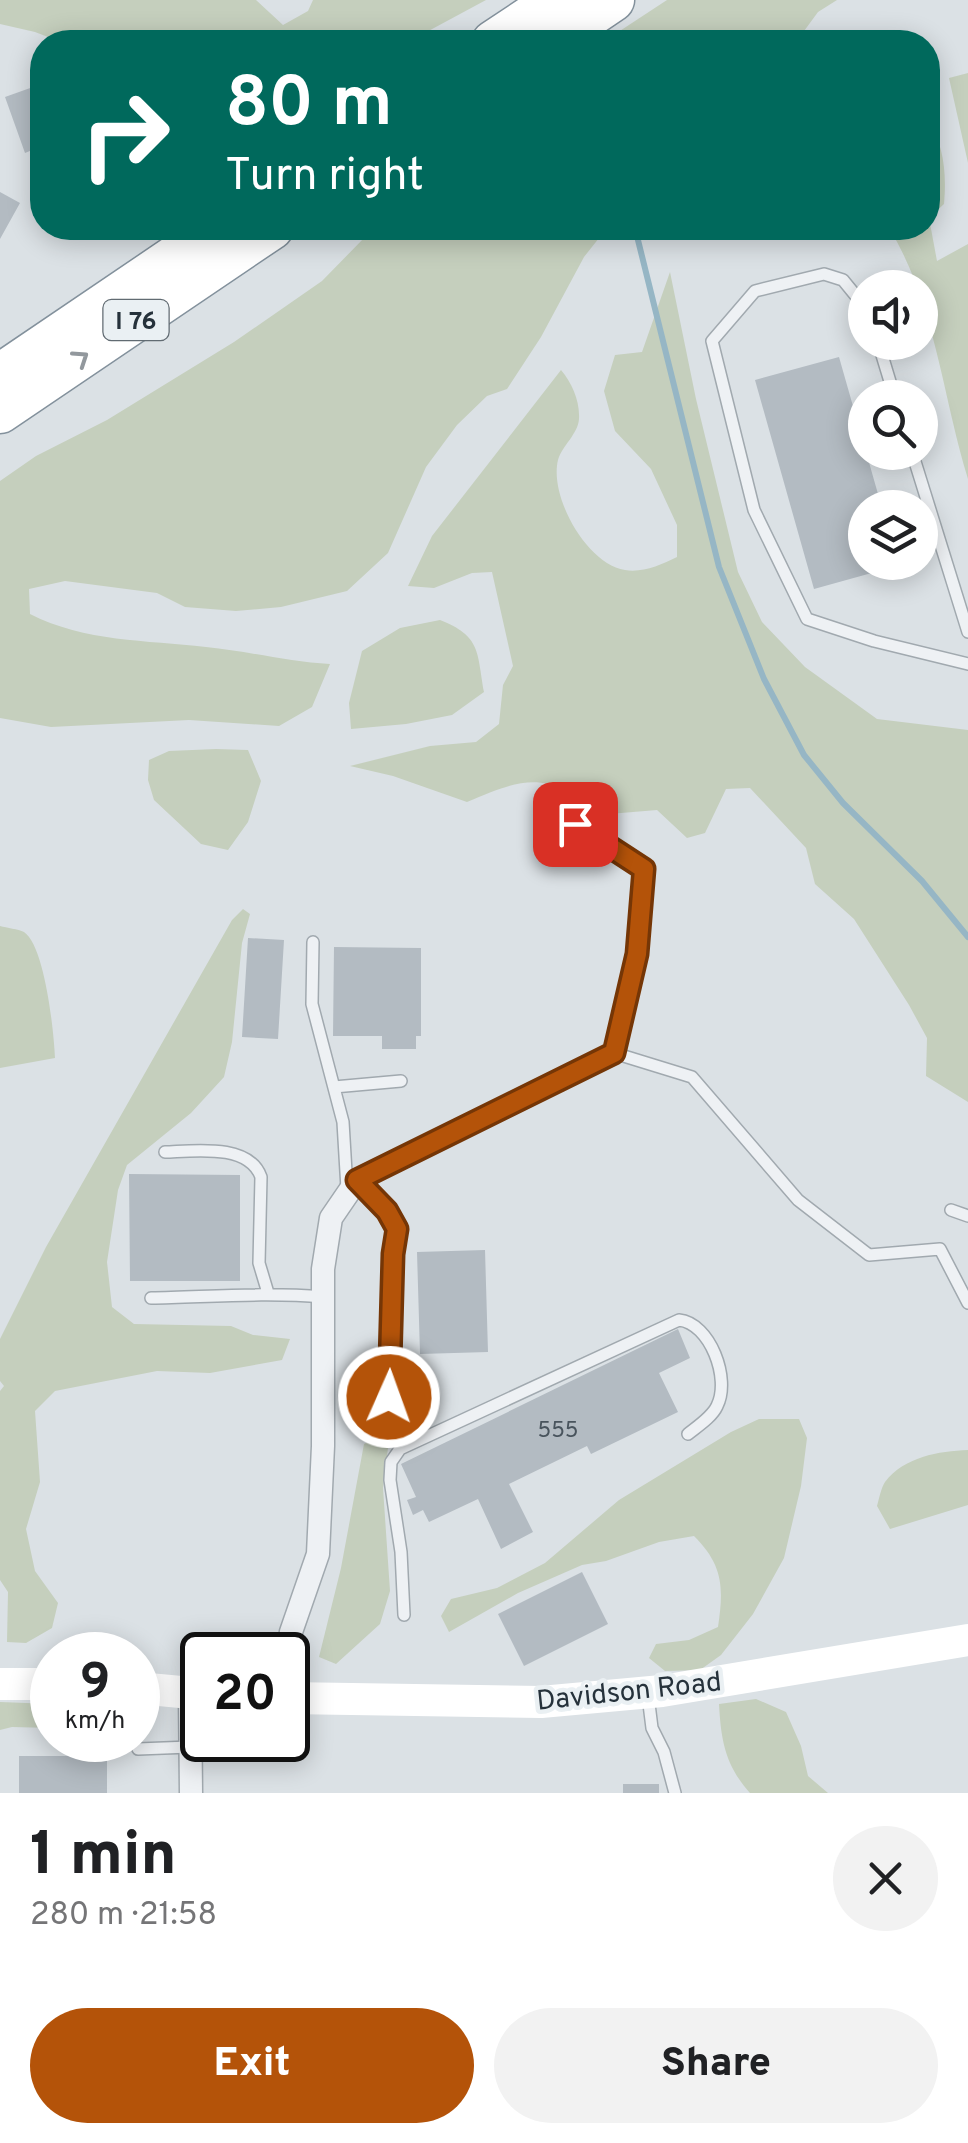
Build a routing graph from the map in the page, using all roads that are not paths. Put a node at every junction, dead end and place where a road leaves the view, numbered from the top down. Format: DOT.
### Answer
graph roads {
  1 [pos="556,0"];
  2 [pos="613,0"];
  3 [pos="511,30"];
  4 [pos="569,30"];
  5 [pos="199,240"];
  6 [pos="254,240"];
  7 [pos="848,286"];
  8 [pos="0,375"];
  9 [pos="0,412"];
  10 [pos="918,470"];
  11 [pos="968,632"];
  12 [pos="968,664"];
  13 [pos="575,824"];
  14 [pos="314,942"];
  15 [pos="614,1053"];
  16 [pos="401,1082"];
  17 [pos="334,1087"];
  18 [pos="164,1152"];
  19 [pos="352,1187"];
  20 [pos="950,1210"];
  21 [pos="968,1216"];
  22 [pos="268,1292"];
  23 [pos="323,1296"];
  24 [pos="150,1298"];
  25 [pos="968,1303"];
  26 [pos="389,1397"];
  27 [pos="688,1434"];
  28 [pos="404,1616"];
  29 [pos="291,1632"];
  30 [pos="968,1640"];
  31 [pos="0,1684"];
  32 [pos="30,1684"];
  33 [pos="647,1692"];
  34 [pos="310,1698"];
  35 [pos="190,1762"];
  36 [pos="191,1793"];
  37 [pos="675,1793"];
  1 -- 3 [label="highway"];
  2 -- 4 [label="highway"];
  5 -- 8 [label="highway, I 76"];
  9 -- 6 [label="highway, I 76, one-way"];
  7 -- 12 [label="lane"];
  10 -- 11 [label="lane"];
  13 -- 15 [label="lane"];
  14 -- 17 [label="lane"];
  15 -- 19 [label="lane"];
  15 -- 25 [label="lane"];
  16 -- 17 [label="lane"];
  17 -- 19 [label="lane"];
  18 -- 22 [label="lane"];
  19 -- 23 [label="street"];
  19 -- 26 [label="lane"];
  20 -- 21 [label="lane"];
  22 -- 23 [label="lane"];
  22 -- 24 [label="lane"];
  23 -- 29 [label="street"];
  27 -- 28 [label="lane"];
  30 -- 33 [label="street, Davidson Road"];
  31 -- 32 [label="street"];
  33 -- 34 [label="street, Davidson Road"];
  33 -- 37 [label="lane"];
  35 -- 36 [label="street"];
}
